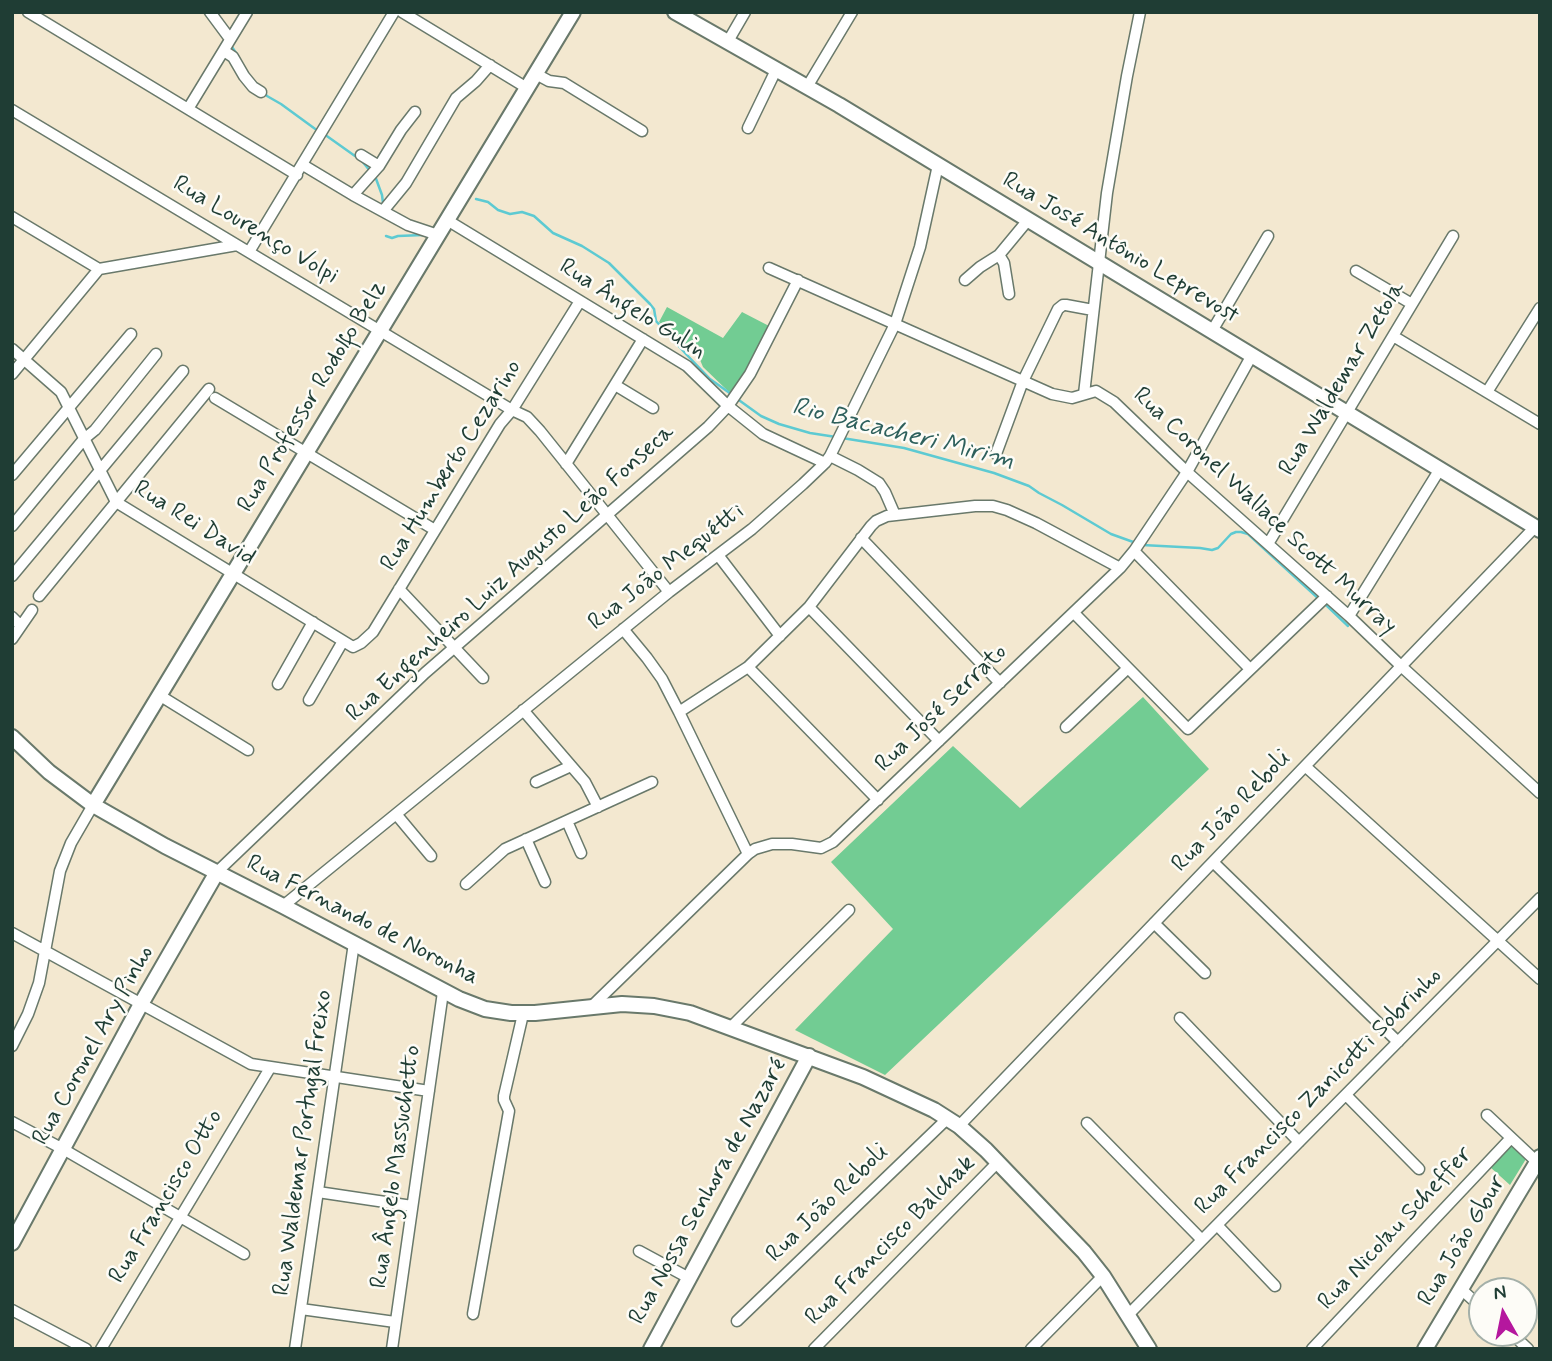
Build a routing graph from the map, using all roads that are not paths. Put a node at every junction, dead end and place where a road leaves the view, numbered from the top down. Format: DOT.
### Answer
graph roads {
  1 [pos="28,12"];
  2 [pos="210,12"];
  3 [pos="247,12"];
  4 [pos="394,12"];
  5 [pos="402,12"];
  6 [pos="573,12"];
  7 [pos="675,12"];
  8 [pos="745,12"];
  9 [pos="852,12"];
  10 [pos="1140,12"];
  11 [pos="41,16"];
  12 [pos="230,39"];
  13 [pos="727,43"];
  14 [pos="223,51"];
  15 [pos="490,65"];
  16 [pos="776,70"];
  17 [pos="536,74"];
  18 [pos="807,87"];
  19 [pos="527,88"];
  20 [pos="261,92"];
  21 [pos="188,109"];
  22 [pos="12,110"];
  23 [pos="415,112"];
  24 [pos="748,128"];
  25 [pos="642,131"];
  26 [pos="361,155"];
  27 [pos="303,165"];
  28 [pos="938,165"];
  29 [pos="379,166"];
  30 [pos="297,175"];
  31 [pos="354,195"];
  32 [pos="383,211"];
  33 [pos="12,217"];
  34 [pos="447,220"];
  35 [pos="1028,220"];
  36 [pos="438,235"];
  37 [pos="1268,236"];
  38 [pos="1453,236"];
  39 [pos="237,245"];
  40 [pos="249,252"];
  41 [pos="999,255"];
  42 [pos="1100,263"];
  43 [pos="769,268"];
  44 [pos="99,270"];
  45 [pos="1356,271"];
  46 [pos="965,280"];
  47 [pos="798,281"];
  48 [pos="1009,294"];
  49 [pos="580,301"];
  50 [pos="1412,304"];
  51 [pos="1540,308"];
  52 [pos="1093,310"];
  53 [pos="895,324"];
  54 [pos="380,331"];
  55 [pos="1212,331"];
  56 [pos="131,334"];
  57 [pos="1393,336"];
  58 [pos="643,339"];
  59 [pos="12,349"];
  60 [pos="156,355"];
  61 [pos="1252,355"];
  62 [pos="24,359"];
  63 [pos="183,371"];
  64 [pos="12,374"];
  65 [pos="1086,374"];
  66 [pos="1023,381"];
  67 [pos="615,385"];
  68 [pos="209,388"];
  69 [pos="1096,391"];
  70 [pos="1487,393"];
  71 [pos="1084,394"];
  72 [pos="215,398"];
  73 [pos="729,403"];
  74 [pos="69,408"];
  75 [pos="653,408"];
  76 [pos="512,410"];
  77 [pos="1347,413"];
  78 [pos="1540,424"];
  79 [pos="84,439"];
  80 [pos="306,453"];
  81 [pos="996,454"];
  82 [pos="827,459"];
  83 [pos="566,464"];
  84 [pos="1440,469"];
  85 [pos="101,471"];
  86 [pos="1187,472"];
  87 [pos="12,475"];
  88 [pos="116,502"];
  89 [pos="895,515"];
  90 [pos="607,516"];
  91 [pos="12,526"];
  92 [pos="1537,528"];
  93 [pos="435,530"];
  94 [pos="862,538"];
  95 [pos="1268,544"];
  96 [pos="1137,546"];
  97 [pos="718,555"];
  98 [pos="1120,568"];
  99 [pos="233,573"];
  100 [pos="12,576"];
  101 [pos="399,589"];
  102 [pos="669,592"];
  103 [pos="39,596"];
  104 [pos="1326,596"];
  105 [pos="809,607"];
  106 [pos="32,610"];
  107 [pos="1073,613"];
  108 [pos="1349,616"];
  109 [pos="12,617"];
  110 [pos="313,622"];
  111 [pos="21,626"];
  112 [pos="623,629"];
  113 [pos="780,636"];
  114 [pos="12,639"];
  115 [pos="343,641"];
  116 [pos="353,647"];
  117 [pos="455,648"];
  118 [pos="1401,666"];
  119 [pos="748,667"];
  120 [pos="1128,668"];
  121 [pos="1250,669"];
  122 [pos="483,678"];
  123 [pos="1000,682"];
  124 [pos="278,684"];
  125 [pos="159,695"];
  126 [pos="309,700"];
  127 [pos="523,710"];
  128 [pos="679,712"];
  129 [pos="1066,727"];
  130 [pos="939,741"];
  131 [pos="14,745"];
  132 [pos="248,750"];
  133 [pos="571,766"];
  134 [pos="1305,766"];
  135 [pos="536,782"];
  136 [pos="652,782"];
  137 [pos="1540,793"];
  138 [pos="878,800"];
  139 [pos="93,805"];
  140 [pos="598,807"];
  141 [pos="396,814"];
  142 [pos="567,821"];
  143 [pos="526,839"];
  144 [pos="581,853"];
  145 [pos="748,854"];
  146 [pos="431,856"];
  147 [pos="1213,862"];
  148 [pos="217,872"];
  149 [pos="545,882"];
  150 [pos="466,884"];
  151 [pos="1540,898"];
  152 [pos="283,906"];
  153 [pos="849,910"];
  154 [pos="1154,923"];
  155 [pos="12,933"];
  156 [pos="1498,941"];
  157 [pos="354,943"];
  158 [pos="45,951"];
  159 [pos="1205,973"];
  160 [pos="1540,979"];
  161 [pos="443,992"];
  162 [pos="141,1004"];
  163 [pos="593,1006"];
  164 [pos="523,1014"];
  165 [pos="1180,1018"];
  166 [pos="731,1027"];
  167 [pos="1398,1042"];
  168 [pos="12,1046"];
  169 [pos="809,1056"];
  170 [pos="270,1068"];
  171 [pos="335,1077"];
  172 [pos="429,1091"];
  173 [pos="1346,1095"];
  174 [pos="1487,1115"];
  175 [pos="12,1122"];
  176 [pos="953,1122"];
  177 [pos="1087,1123"];
  178 [pos="1511,1138"];
  179 [pos="1299,1142"];
  180 [pos="63,1149"];
  181 [pos="1539,1161"];
  182 [pos="998,1162"];
  183 [pos="1419,1169"];
  184 [pos="318,1192"];
  185 [pos="412,1206"];
  186 [pos="181,1216"];
  187 [pos="1217,1225"];
  188 [pos="1202,1240"];
  189 [pos="12,1243"];
  190 [pos="639,1251"];
  191 [pos="244,1254"];
  192 [pos="1103,1276"];
  193 [pos="689,1278"];
  194 [pos="1275,1286"];
  195 [pos="1461,1289"];
  196 [pos="1468,1295"];
  197 [pos="301,1309"];
  198 [pos="12,1310"];
  199 [pos="473,1314"];
  200 [pos="1128,1315"];
  201 [pos="737,1321"];
  202 [pos="396,1322"];
  203 [pos="1145,1347"];
  204 [pos="1314,1348"];
  205 [pos="86,1349"];
  206 [pos="101,1349"];
  207 [pos="295,1349"];
  208 [pos="392,1349"];
  209 [pos="651,1349"];
  210 [pos="814,1349"];
  211 [pos="1031,1349"];
  212 [pos="1425,1349"];
  1 -- 11 [label="street"];
  2 -- 12 [label="street"];
  3 -- 12 [label="street"];
  4 -- 27 [label="street"];
  5 -- 15 [label="street"];
  6 -- 17 [label="street, Rua Professor Rodolfo Belz"];
  7 -- 13 [label="street, Rua José Antônio Leprevost"];
  8 -- 13 [label="street"];
  9 -- 18 [label="street"];
  10 -- 42 [label="street"];
  11 -- 21 [label="street"];
  12 -- 14 [label="street"];
  13 -- 16 [label="street, Rua José Antônio Leprevost"];
  14 -- 20 [label="street"];
  14 -- 21 [label="street"];
  15 -- 19 [label="street"];
  15 -- 32 [label="street"];
  16 -- 18 [label="street, Rua José Antônio Leprevost"];
  16 -- 24 [label="street"];
  17 -- 19 [label="street, Rua Professor Rodolfo Belz"];
  17 -- 25 [label="street"];
  18 -- 28 [label="street, Rua José Antônio Leprevost"];
  19 -- 34 [label="street, Rua Professor Rodolfo Belz"];
  21 -- 30 [label="street"];
  22 -- 39 [label="street, Rua Lourenço Volpi"];
  23 -- 29 [label="street"];
  26 -- 29 [label="street"];
  27 -- 30 [label="street"];
  27 -- 31 [label="street"];
  28 -- 35 [label="street, Rua José Antônio Leprevost"];
  28 -- 53 [label="street, Rua João Mequétti"];
  29 -- 31 [label="street"];
  30 -- 40 [label="street"];
  31 -- 32 [label="street"];
  32 -- 36 [label="street"];
  33 -- 44 [label="street"];
  34 -- 36 [label="street, Rua Professor Rodolfo Belz"];
  34 -- 49 [label="street, Rua Ângelo Gulin"];
  35 -- 41 [label="street"];
  35 -- 42 [label="street, Rua José Antônio Leprevost"];
  36 -- 54 [label="street, Rua Professor Rodolfo Belz"];
  37 -- 55 [label="street"];
  38 -- 50 [label="street, Rua Waldemar Zetola"];
  39 -- 40 [label="street, Rua Lourenço Volpi"];
  39 -- 44 [label="street"];
  40 -- 54 [label="street, Rua Lourenço Volpi"];
  41 -- 46 [label="street"];
  41 -- 48 [label="street"];
  42 -- 52 [label="street"];
  42 -- 55 [label="street, Rua José Antônio Leprevost"];
  43 -- 47 [label="street, Rua Coronel Wallace Scott Murray"];
  44 -- 62 [label="street"];
  45 -- 50 [label="street"];
  47 -- 53 [label="street, Rua Coronel Wallace Scott Murray"];
  47 -- 73 [label="street, Rua Engenheiro Luiz Augusto Leão Fonseca"];
  49 -- 58 [label="street, Rua Ângelo Gulin"];
  49 -- 76 [label="street, Rua Humberto Cezarino"];
  50 -- 57 [label="street, Rua Waldemar Zetola"];
  51 -- 70 [label="street"];
  52 -- 65 [label="street"];
  52 -- 66 [label="street"];
  53 -- 66 [label="street, Rua Coronel Wallace Scott Murray"];
  53 -- 82 [label="street, Rua João Mequétti"];
  54 -- 76 [label="street, Rua Lourenço Volpi"];
  54 -- 80 [label="street, Rua Professor Rodolfo Belz"];
  55 -- 61 [label="street, Rua José Antônio Leprevost"];
  56 -- 74 [label="street"];
  57 -- 70 [label="street"];
  57 -- 77 [label="street, Rua Waldemar Zetola"];
  58 -- 67 [label="street"];
  58 -- 73 [label="street, Rua Ângelo Gulin"];
  59 -- 62 [label="street"];
  60 -- 79 [label="street"];
  61 -- 77 [label="street, Rua José Antônio Leprevost"];
  61 -- 86 [label="street, Rua José Serrato"];
  62 -- 64 [label="street"];
  62 -- 74 [label="street, Rua Rei David"];
  63 -- 85 [label="street"];
  65 -- 69 [label="street"];
  65 -- 71 [label="street"];
  66 -- 71 [label="street, Rua Coronel Wallace Scott Murray"];
  66 -- 81 [label="street"];
  67 -- 75 [label="street"];
  67 -- 83 [label="street"];
  68 -- 88 [label="street"];
  69 -- 71 [label="street, Rua Coronel Wallace Scott Murray"];
  69 -- 86 [label="street, Rua Coronel Wallace Scott Murray"];
  70 -- 78 [label="street"];
  72 -- 80 [label="street"];
  73 -- 82 [label="street, Rua Ângelo Gulin"];
  73 -- 90 [label="street, Rua Engenheiro Luiz Augusto Leão Fonseca"];
  74 -- 79 [label="street, Rua Rei David"];
  74 -- 87 [label="street"];
  76 -- 83 [label="street, Rua Lourenço Volpi"];
  76 -- 93 [label="street, Rua Humberto Cezarino"];
  77 -- 84 [label="street, Rua José Antônio Leprevost"];
  77 -- 95 [label="street, Rua Waldemar Zetola"];
  79 -- 85 [label="street, Rua Rei David"];
  79 -- 91 [label="street"];
  80 -- 93 [label="street"];
  80 -- 99 [label="street, Rua Professor Rodolfo Belz"];
  82 -- 89 [label="street, Rua Ângelo Gulin"];
  82 -- 97 [label="street, Rua João Mequétti"];
  83 -- 90 [label="street, Rua Lourenço Volpi"];
  84 -- 92 [label="street, Rua José Antônio Leprevost"];
  84 -- 108 [label="street"];
  85 -- 88 [label="street, Rua Rei David"];
  85 -- 100 [label="street"];
  86 -- 95 [label="street, Rua Coronel Wallace Scott Murray"];
  86 -- 96 [label="street, Rua José Serrato"];
  88 -- 99 [label="street, Rua Rei David"];
  88 -- 103 [label="street"];
  89 -- 94 [label="street"];
  89 -- 98 [label="street"];
  90 -- 102 [label="street, Rua Lourenço Volpi"];
  90 -- 117 [label="street, Rua Engenheiro Luiz Augusto Leão Fonseca"];
  92 -- 118 [label="street, Rua João Reboli"];
  93 -- 101 [label="street, Rua Humberto Cezarino"];
  94 -- 105 [label="street"];
  94 -- 123 [label="street"];
  95 -- 104 [label="street, Rua Coronel Wallace Scott Murray"];
  96 -- 98 [label="street, Rua José Serrato"];
  96 -- 121 [label="street"];
  97 -- 102 [label="street, Rua João Mequétti"];
  97 -- 113 [label="street"];
  98 -- 107 [label="street, Rua José Serrato"];
  99 -- 110 [label="street, Rua Rei David"];
  99 -- 125 [label="street, Rua Professor Rodolfo Belz"];
  101 -- 116 [label="street, Rua Humberto Cezarino"];
  101 -- 117 [label="street"];
  102 -- 112 [label="street, Rua João Mequétti"];
  104 -- 108 [label="street, Rua Coronel Wallace Scott Murray"];
  104 -- 121 [label="street"];
  105 -- 113 [label="street"];
  105 -- 130 [label="street"];
  106 -- 111 [label="street"];
  107 -- 120 [label="street"];
  107 -- 123 [label="street, Rua José Serrato"];
  108 -- 118 [label="street, Rua Coronel Wallace Scott Murray"];
  109 -- 111 [label="street"];
  110 -- 115 [label="street, Rua Rei David"];
  110 -- 124 [label="street"];
  111 -- 114 [label="street"];
  112 -- 127 [label="street, Rua João Mequétti"];
  112 -- 128 [label="street"];
  113 -- 119 [label="street"];
  115 -- 116 [label="street, Rua Rei David"];
  115 -- 126 [label="street"];
  117 -- 122 [label="street"];
  117 -- 148 [label="street, Rua Engenheiro Luiz Augusto Leão Fonseca"];
  118 -- 134 [label="street, Rua João Reboli"];
  118 -- 137 [label="street, Rua Coronel Wallace Scott Murray"];
  119 -- 128 [label="street"];
  119 -- 138 [label="street"];
  120 -- 121 [label="street"];
  120 -- 129 [label="street"];
  123 -- 130 [label="street, Rua José Serrato"];
  125 -- 132 [label="street"];
  125 -- 139 [label="street, Rua Professor Rodolfo Belz"];
  127 -- 133 [label="street"];
  127 -- 141 [label="street, Rua João Mequétti"];
  128 -- 145 [label="street"];
  130 -- 138 [label="street, Rua José Serrato"];
  131 -- 139 [label="street, Rua Fernando de Noronha"];
  133 -- 135 [label="street"];
  133 -- 140 [label="street"];
  134 -- 147 [label="street, Rua João Reboli"];
  134 -- 156 [label="street"];
  136 -- 140 [label="street"];
  138 -- 145 [label="street, Rua José Serrato"];
  139 -- 148 [label="street, Rua Fernando de Noronha"];
  139 -- 158 [label="street"];
  140 -- 142 [label="street"];
  141 -- 146 [label="street"];
  141 -- 152 [label="street, Rua João Mequétti"];
  142 -- 143 [label="street"];
  142 -- 144 [label="street"];
  143 -- 149 [label="street"];
  143 -- 150 [label="street"];
  145 -- 163 [label="street, Rua José Serrato"];
  147 -- 154 [label="street, Rua João Reboli"];
  147 -- 167 [label="street"];
  148 -- 152 [label="street, Rua Fernando de Noronha"];
  148 -- 162 [label="street, Rua Coronel Ary Pinho"];
  151 -- 156 [label="street, Rua Francisco Zanicotti Sobrinho"];
  152 -- 157 [label="street, Rua Fernando de Noronha"];
  153 -- 166 [label="street"];
  154 -- 159 [label="street"];
  154 -- 176 [label="street, Rua João Reboli"];
  155 -- 158 [label="street"];
  156 -- 160 [label="street"];
  156 -- 167 [label="street, Rua Francisco Zanicotti Sobrinho"];
  157 -- 161 [label="street, Rua Fernando de Noronha"];
  157 -- 171 [label="street, Rua Waldemar Portugal Freixo"];
  158 -- 162 [label="street"];
  158 -- 168 [label="street"];
  161 -- 164 [label="street, Rua Fernando de Noronha"];
  161 -- 172 [label="street, Rua Ângelo Massuchetto"];
  162 -- 170 [label="street"];
  162 -- 180 [label="street, Rua Coronel Ary Pinho"];
  163 -- 164 [label="street, Rua Fernando de Noronha"];
  163 -- 166 [label="street, Rua Fernando de Noronha"];
  164 -- 199 [label="street"];
  165 -- 179 [label="street"];
  166 -- 169 [label="street, Rua Fernando de Noronha"];
  167 -- 173 [label="street, Rua Francisco Zanicotti Sobrinho"];
  169 -- 176 [label="street, Rua Fernando de Noronha"];
  169 -- 193 [label="street, Rua Nossa Senhora de Nazaré"];
  170 -- 171 [label="street"];
  170 -- 186 [label="street, Rua Francisco Otto"];
  171 -- 172 [label="street"];
  171 -- 184 [label="street, Rua Waldemar Portugal Freixo"];
  172 -- 185 [label="street, Rua Ângelo Massuchetto"];
  173 -- 179 [label="street, Rua Francisco Zanicotti Sobrinho"];
  173 -- 183 [label="street"];
  174 -- 178 [label="street"];
  175 -- 180 [label="street"];
  176 -- 182 [label="street, Rua Fernando de Noronha"];
  176 -- 201 [label="street, Rua João Reboli"];
  177 -- 188 [label="street"];
  178 -- 181 [label="street"];
  178 -- 204 [label="street, Rua Nicolau Scheffer"];
  179 -- 187 [label="street, Rua Francisco Zanicotti Sobrinho"];
  180 -- 186 [label="street"];
  180 -- 189 [label="street, Rua Coronel Ary Pinho"];
  181 -- 195 [label="street, Rua João Gbur"];
  182 -- 192 [label="street, Rua Fernando de Noronha"];
  182 -- 210 [label="street, Rua Francisco Balchak"];
  184 -- 185 [label="street"];
  184 -- 197 [label="street, Rua Waldemar Portugal Freixo"];
  185 -- 202 [label="street, Rua Ângelo Massuchetto"];
  186 -- 191 [label="street"];
  186 -- 206 [label="street, Rua Francisco Otto"];
  187 -- 188 [label="street, Rua Francisco Zanicotti Sobrinho"];
  187 -- 194 [label="street"];
  188 -- 200 [label="street, Rua Francisco Zanicotti Sobrinho"];
  190 -- 193 [label="street"];
  192 -- 200 [label="street, Rua Fernando de Noronha"];
  192 -- 211 [label="street"];
  193 -- 209 [label="street, Rua Nossa Senhora de Nazaré"];
  195 -- 196 [label="street"];
  195 -- 212 [label="street, Rua João Gbur"];
  197 -- 202 [label="street"];
  197 -- 207 [label="street, Rua Waldemar Portugal Freixo"];
  198 -- 205 [label="street"];
  200 -- 203 [label="street, Rua Fernando de Noronha"];
  202 -- 208 [label="street, Rua Ângelo Massuchetto"];
}
